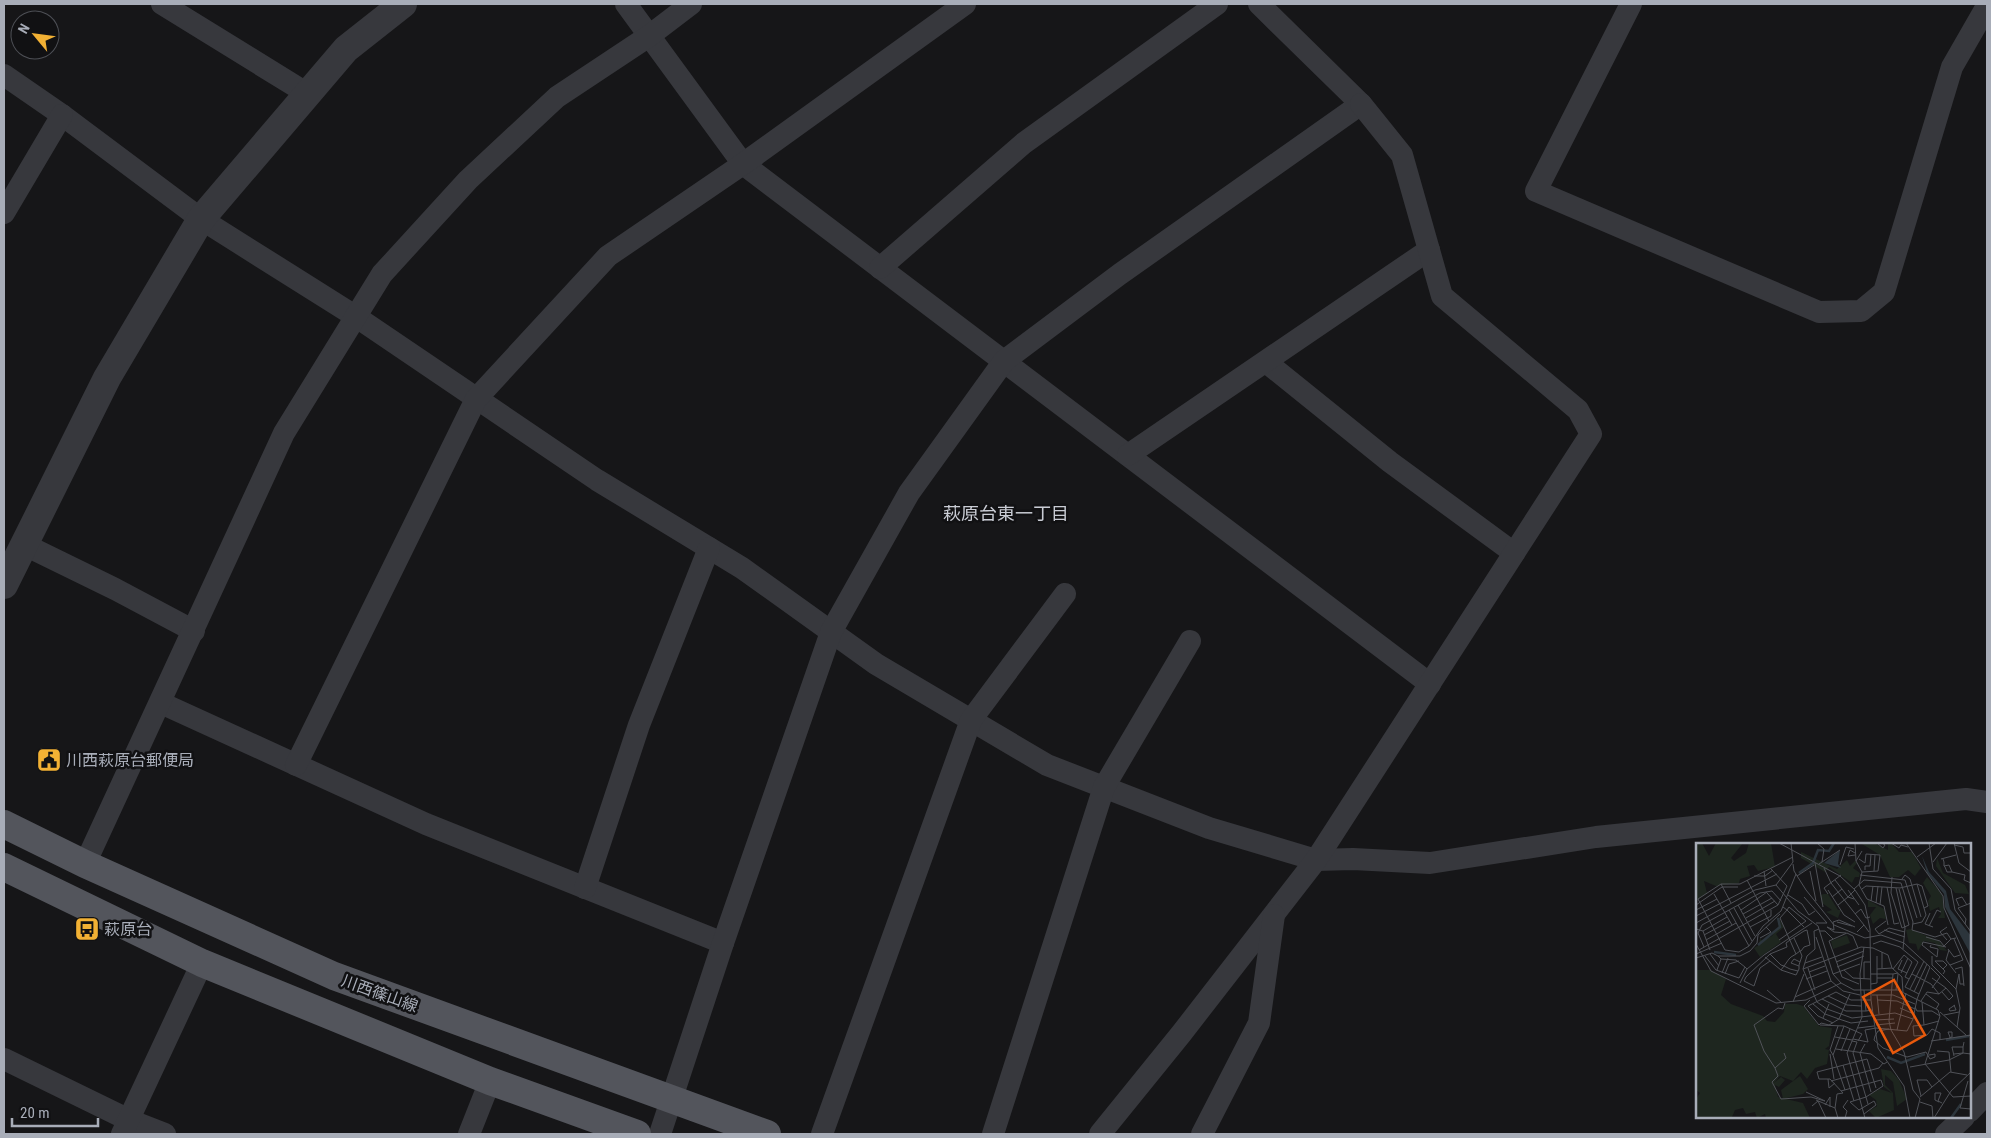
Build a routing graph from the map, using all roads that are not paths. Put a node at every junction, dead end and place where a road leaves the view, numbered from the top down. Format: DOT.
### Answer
graph roads {
  1 [pos="162,4"];
  2 [pos="403,4"];
  3 [pos="626,4"];
  4 [pos="691,4"];
  5 [pos="965,4"];
  6 [pos="1216,4"];
  7 [pos="1259,4"];
  8 [pos="1631,4"];
  9 [pos="1987,6"];
  10 [pos="649,36"];
  11 [pos="4,75"];
  12 [pos="308,94"];
  13 [pos="1361,104"];
  14 [pos="62,115"];
  15 [pos="743,164"];
  16 [pos="4,213"];
  17 [pos="201,218"];
  18 [pos="1429,250"];
  19 [pos="880,268"];
  20 [pos="355,316"];
  21 [pos="1004,361"];
  22 [pos="1266,362"];
  23 [pos="476,399"];
  24 [pos="1128,455"];
  25 [pos="23,544"];
  26 [pos="709,548"];
  27 [pos="1514,554"];
  28 [pos="4,585"];
  29 [pos="1065,594"];
  30 [pos="194,631"];
  31 [pos="831,632"];
  32 [pos="1190,641"];
  33 [pos="1430,684"];
  34 [pos="161,703"];
  35 [pos="971,720"];
  36 [pos="296,764"];
  37 [pos="1104,787"];
  38 [pos="1987,802"];
  39 [pos="4,824"];
  40 [pos="1316,860"];
  41 [pos="85,864"];
  42 [pos="4,867"];
  43 [pos="585,888"];
  44 [pos="1275,913"];
  45 [pos="724,943"];
  46 [pos="202,963"];
  47 [pos="4,1059"];
  48 [pos="490,1081"];
  49 [pos="1987,1093"];
  50 [pos="671,1099"];
  51 [pos="1971,1110"];
  52 [pos="1963,1118"];
  53 [pos="125,1127"];
  54 [pos="165,1134"];
  55 [pos="469,1134"];
  56 [pos="637,1134"];
  57 [pos="660,1134"];
  58 [pos="767,1134"];
  59 [pos="822,1134"];
  60 [pos="992,1134"];
  61 [pos="1100,1134"];
  62 [pos="1202,1134"];
  63 [pos="1946,1134"];
  1 -- 12 [label="street"];
  2 -- 12 [label="street"];
  3 -- 10 [label="street"];
  4 -- 10 [label="street"];
  5 -- 15 [label="street"];
  6 -- 19 [label="street"];
  7 -- 13 [label="street"];
  8 -- 9 [label="street"];
  10 -- 15 [label="street"];
  10 -- 20 [label="street"];
  11 -- 14 [label="street"];
  12 -- 17 [label="street"];
  13 -- 18 [label="street"];
  13 -- 21 [label="street"];
  14 -- 16 [label="street"];
  14 -- 17 [label="street"];
  15 -- 19 [label="street"];
  15 -- 23 [label="street"];
  17 -- 20 [label="street"];
  17 -- 25 [label="street"];
  18 -- 22 [label="street"];
  18 -- 27 [label="street"];
  19 -- 21 [label="street"];
  20 -- 23 [label="street"];
  20 -- 30 [label="street"];
  21 -- 24 [label="street"];
  21 -- 31 [label="street"];
  22 -- 24 [label="street"];
  22 -- 27 [label="street"];
  23 -- 26 [label="street"];
  23 -- 36 [label="street"];
  24 -- 33 [label="street"];
  25 -- 28 [label="street"];
  25 -- 30 [label="street"];
  26 -- 31 [label="street"];
  26 -- 43 [label="street"];
  27 -- 33 [label="street"];
  29 -- 35 [label="street"];
  30 -- 34 [label="street"];
  31 -- 35 [label="street"];
  31 -- 45 [label="street"];
  32 -- 37 [label="street"];
  33 -- 40 [label="street"];
  34 -- 36 [label="street"];
  34 -- 41 [label="street"];
  35 -- 37 [label="street"];
  35 -- 59 [label="street"];
  36 -- 43 [label="street"];
  37 -- 40 [label="street"];
  37 -- 60 [label="street"];
  38 -- 40 [label="street"];
  39 -- 41 [label="main road, 川西篠山線"];
  40 -- 44 [label="street"];
  41 -- 50 [label="main road, 川西篠山線"];
  42 -- 46 [label="main road"];
  43 -- 45 [label="street"];
  44 -- 61 [label="street"];
  44 -- 62 [label="street"];
  45 -- 50 [label="street"];
  46 -- 48 [label="main road"];
  46 -- 53 [label="street"];
  47 -- 53 [label="street"];
  48 -- 55 [label="street"];
  48 -- 56 [label="main road"];
  49 -- 51 [label="street"];
  50 -- 57 [label="street"];
  50 -- 58 [label="main road, 川西篠山線"];
  52 -- 63 [label="street"];
  53 -- 54 [label="street"];
}
